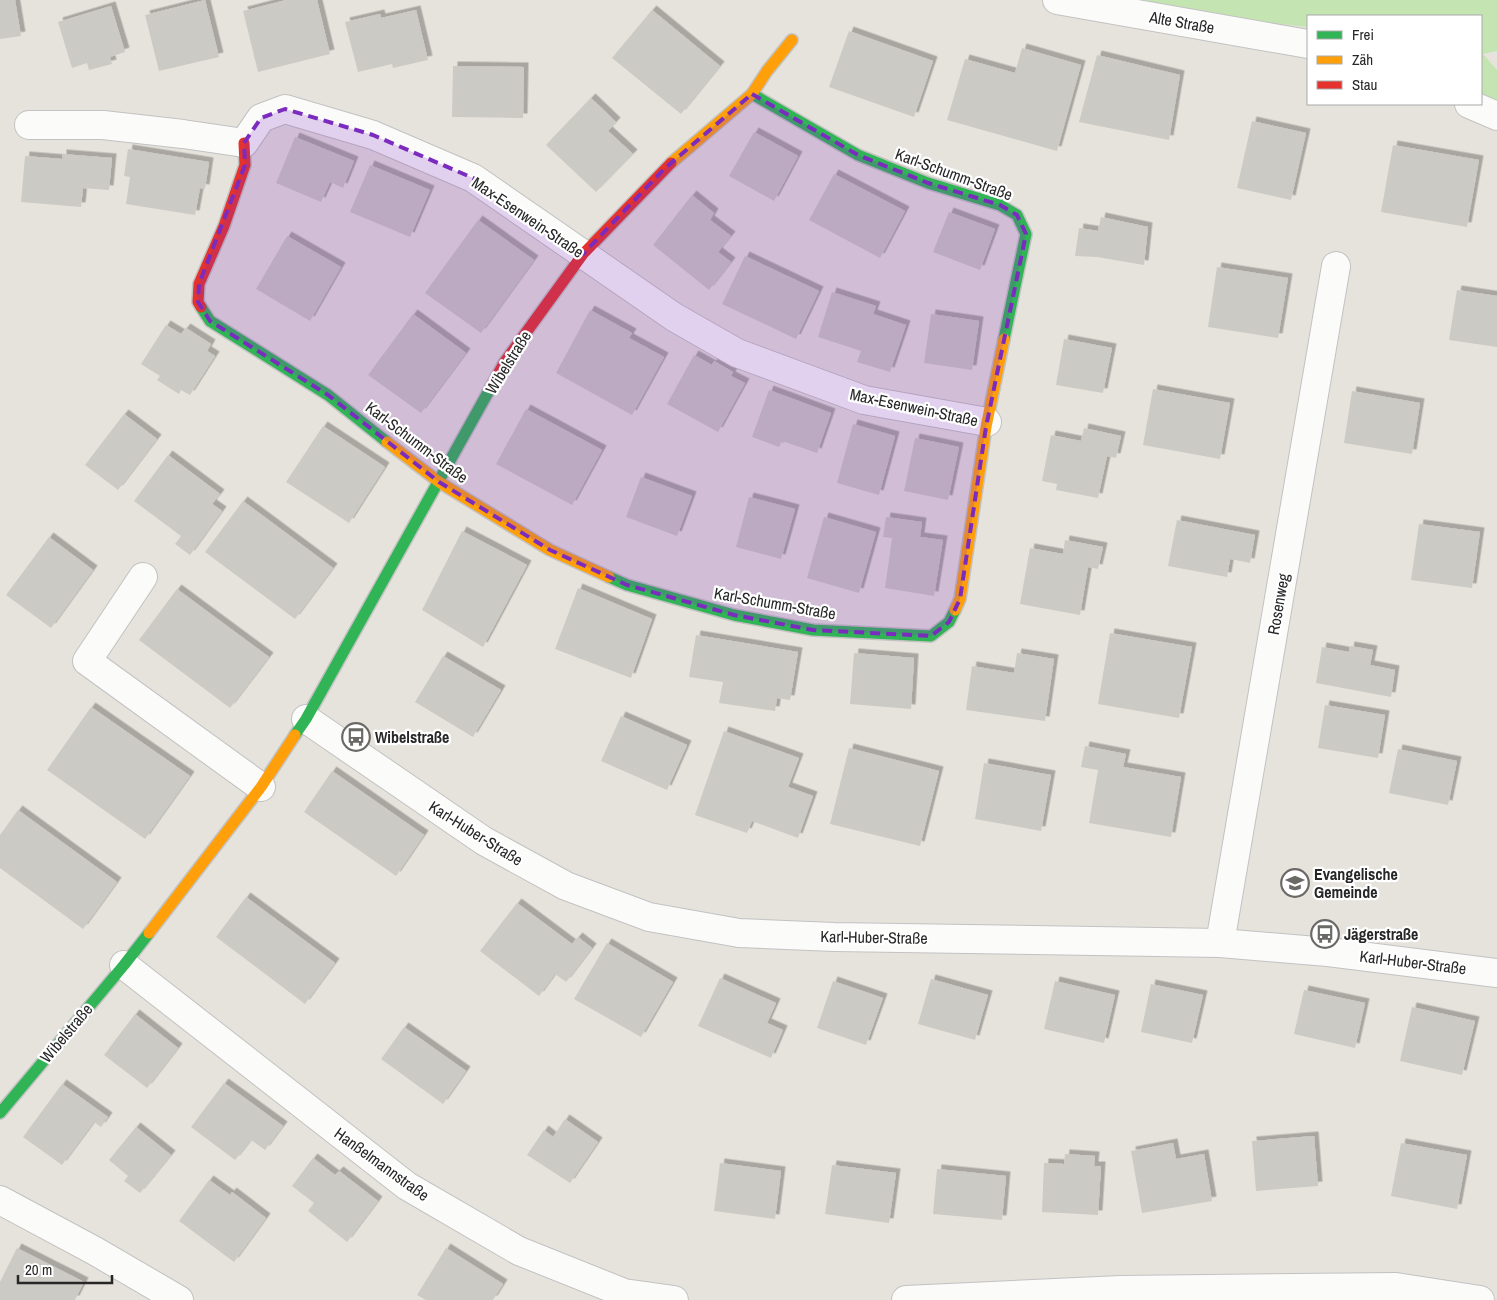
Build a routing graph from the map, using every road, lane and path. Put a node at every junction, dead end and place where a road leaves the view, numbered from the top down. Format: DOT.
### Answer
graph roads {
  1 [pos="1056,0"];
  2 [pos="792,40"];
  3 [pos="1307,44"];
  4 [pos="752,94"];
  5 [pos="1471,105"];
  6 [pos="1497,116"];
  7 [pos="29,125"];
  8 [pos="244,143"];
  9 [pos="583,254"];
  10 [pos="1336,266"];
  11 [pos="987,422"];
  12 [pos="439,482"];
  13 [pos="143,577"];
  14 [pos="306,719"];
  15 [pos="261,787"];
  16 [pos="1220,943"];
  17 [pos="124,965"];
  18 [pos="1497,973"];
  19 [pos="0,1113"];
  20 [pos="0,1200"];
  21 [pos="179,1300"];
  22 [pos="674,1300"];
  23 [pos="906,1300"];
  24 [pos="1480,1300"];
  1 -- 3 [label="street, Alte Straße"];
  2 -- 4 [label="street, Wibelstraße"];
  4 -- 9 [label="street, Wibelstraße"];
  4 -- 11 [label="street, Karl-Schumm-Straße"];
  5 -- 6 [label="street"];
  7 -- 8 [label="street"];
  8 -- 9 [label="street, Max-Esenwein-Straße"];
  8 -- 12 [label="street, Karl-Schumm-Straße"];
  9 -- 11 [label="street, Max-Esenwein-Straße"];
  9 -- 12 [label="street, Wibelstraße"];
  10 -- 16 [label="street, Rosenweg"];
  11 -- 12 [label="street, Karl-Schumm-Straße"];
  12 -- 14 [label="street, Wibelstraße"];
  13 -- 15 [label="street"];
  14 -- 15 [label="street, Wibelstraße"];
  14 -- 16 [label="street, Karl-Huber-Straße"];
  15 -- 17 [label="street, Wibelstraße"];
  16 -- 18 [label="street, Karl-Huber-Straße"];
  17 -- 19 [label="street, Wibelstraße"];
  17 -- 22 [label="street, Hanßelmannstraße"];
  20 -- 21 [label="street"];
  23 -- 24 [label="street"];
}
